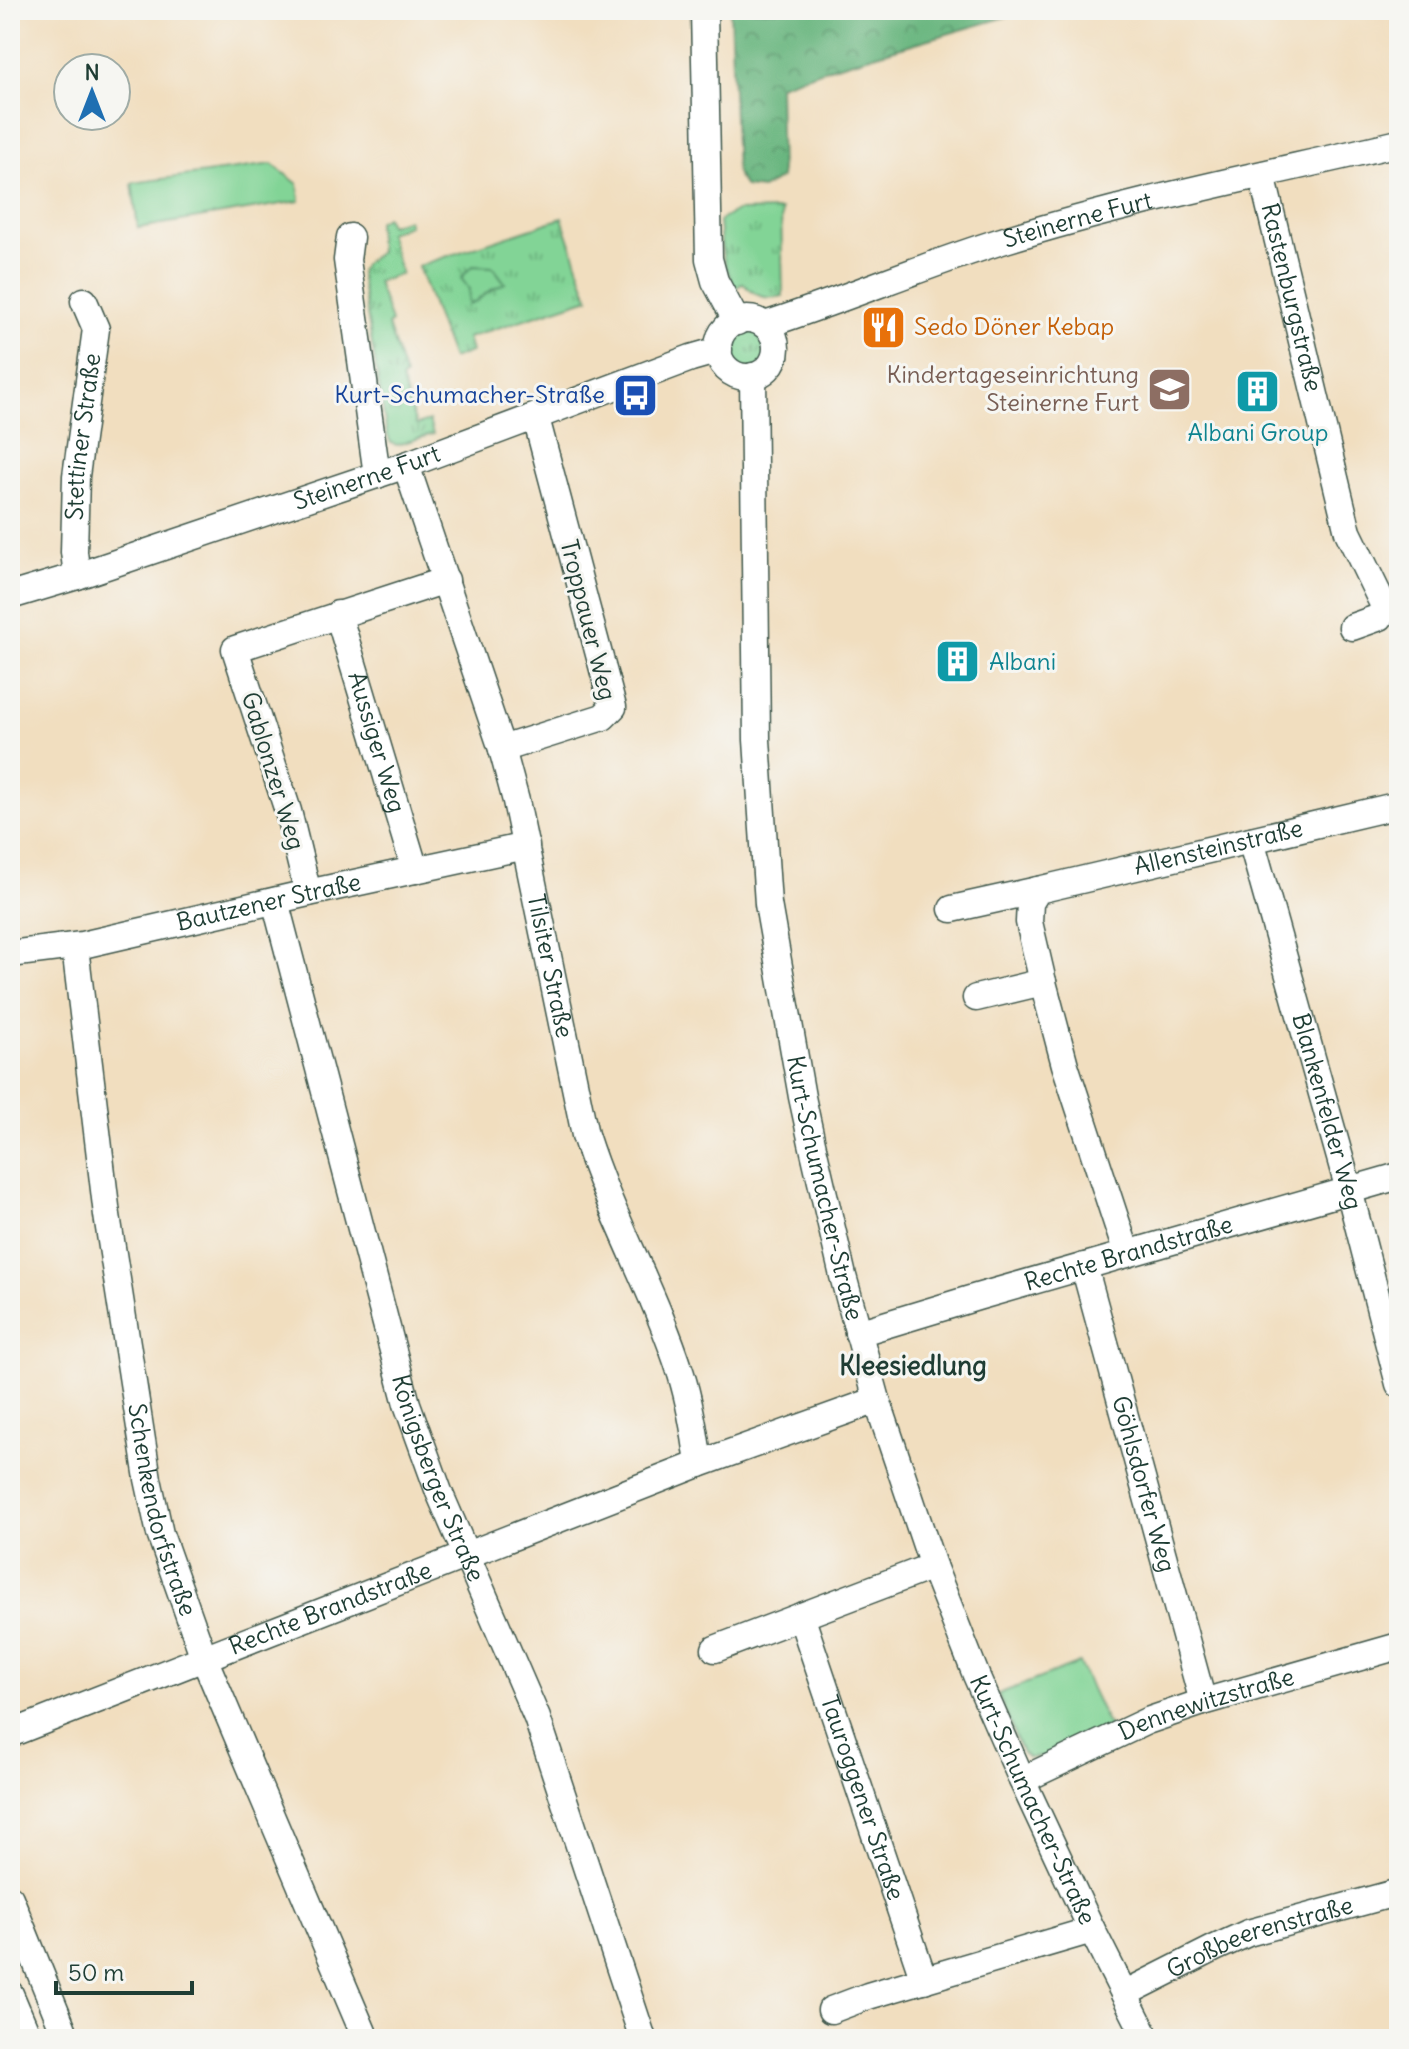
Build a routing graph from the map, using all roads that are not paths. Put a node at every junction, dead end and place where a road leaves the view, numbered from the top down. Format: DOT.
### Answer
graph roads {
  1 [pos="704,10"];
  2 [pos="1399,143"];
  3 [pos="1262,175"];
  4 [pos="350,237"];
  5 [pos="84,301"];
  6 [pos="737,322"];
  7 [pos="765,325"];
  8 [pos="719,350"];
  9 [pos="753,376"];
  10 [pos="536,418"];
  11 [pos="406,465"];
  12 [pos="377,475"];
  13 [pos="77,576"];
  14 [pos="446,580"];
  15 [pos="10,596"];
  16 [pos="338,614"];
  17 [pos="1352,627"];
  18 [pos="502,749"];
  19 [pos="1399,805"];
  20 [pos="1251,840"];
  21 [pos="526,846"];
  22 [pos="415,870"];
  23 [pos="1038,890"];
  24 [pos="308,893"];
  25 [pos="275,901"];
  26 [pos="952,909"];
  27 [pos="75,947"];
  28 [pos="10,954"];
  29 [pos="1043,982"];
  30 [pos="976,998"];
  31 [pos="1399,1176"];
  32 [pos="1349,1190"];
  33 [pos="1127,1254"];
  34 [pos="1084,1266"];
  35 [pos="858,1333"];
  36 [pos="1399,1384"];
  37 [pos="877,1400"];
  38 [pos="699,1464"];
  39 [pos="465,1555"];
  40 [pos="933,1566"];
  41 [pos="801,1616"];
  42 [pos="1399,1646"];
  43 [pos="715,1649"];
  44 [pos="204,1658"];
  45 [pos="1203,1702"];
  46 [pos="10,1734"];
  47 [pos="1022,1780"];
  48 [pos="1399,1892"];
  49 [pos="10,1898"];
  50 [pos="1092,1930"];
  51 [pos="924,1980"];
  52 [pos="10,1994"];
  53 [pos="1124,1994"];
  54 [pos="831,2010"];
  55 [pos="29,2039"];
  56 [pos="67,2039"];
  57 [pos="366,2039"];
  58 [pos="643,2039"];
  59 [pos="1147,2039"];
  1 -- 6 [label="street"];
  2 -- 3 [label="street, Steinerne Furt"];
  3 -- 7 [label="street, Steinerne Furt"];
  3 -- 17 [label="street, Rastenburgstraße"];
  4 -- 12 [label="street"];
  5 -- 13 [label="street, Stettiner Straße"];
  6 -- 7 [label="street, Steinerne Furt"];
  6 -- 8 [label="street"];
  7 -- 9 [label="street"];
  8 -- 9 [label="street"];
  8 -- 10 [label="street, Steinerne Furt"];
  9 -- 35 [label="street, Kurt-Schumacher-Straße"];
  10 -- 11 [label="street, Steinerne Furt"];
  10 -- 18 [label="street, Troppauer Weg"];
  11 -- 12 [label="street, Steinerne Furt"];
  11 -- 14 [label="street, Tilsiter Straße"];
  12 -- 13 [label="street, Steinerne Furt"];
  13 -- 15 [label="street, Steinerne Furt"];
  14 -- 16 [label="street"];
  14 -- 18 [label="street, Tilsiter Straße"];
  16 -- 22 [label="street, Aussiger Weg"];
  16 -- 24 [label="street, Gablonzer Weg"];
  18 -- 21 [label="street, Tilsiter Straße"];
  19 -- 20 [label="street, Allensteinstraße"];
  20 -- 23 [label="street, Allensteinstraße"];
  20 -- 32 [label="street, Blankenfelder Weg"];
  21 -- 22 [label="street, Bautzener Straße"];
  21 -- 38 [label="street, Tilsiter Straße"];
  22 -- 24 [label="street, Bautzener Straße"];
  23 -- 26 [label="street, Allensteinstraße"];
  23 -- 29 [label="street"];
  24 -- 25 [label="street, Bautzener Straße"];
  25 -- 27 [label="street, Bautzener Straße"];
  25 -- 39 [label="street, Königsberger Straße"];
  27 -- 28 [label="street, Bautzener Straße"];
  27 -- 44 [label="street, Schenkendorfstraße"];
  29 -- 30 [label="street"];
  29 -- 33 [label="street"];
  31 -- 32 [label="street, Rechte Brandstraße"];
  32 -- 33 [label="street, Rechte Brandstraße"];
  32 -- 36 [label="street, Blankenfelder Weg"];
  33 -- 34 [label="street, Rechte Brandstraße"];
  34 -- 35 [label="street, Rechte Brandstraße"];
  34 -- 45 [label="street, Göhlsdorfer Weg"];
  35 -- 37 [label="street, Kurt-Schumacher-Straße"];
  37 -- 38 [label="street, Rechte Brandstraße"];
  37 -- 40 [label="street, Kurt-Schumacher-Straße"];
  38 -- 39 [label="street, Rechte Brandstraße"];
  39 -- 44 [label="street, Rechte Brandstraße"];
  39 -- 58 [label="street, Königsberger Straße"];
  40 -- 41 [label="street"];
  40 -- 47 [label="street, Kurt-Schumacher-Straße"];
  41 -- 43 [label="street"];
  41 -- 51 [label="street, Tauroggener Straße"];
  42 -- 45 [label="street, Dennewitzstraße"];
  44 -- 46 [label="street, Rechte Brandstraße"];
  44 -- 57 [label="street, Schenkendorfstraße"];
  45 -- 47 [label="street, Dennewitzstraße"];
  47 -- 50 [label="street, Kurt-Schumacher-Straße"];
  48 -- 53 [label="street, Großbeerenstraße"];
  49 -- 56 [label="street"];
  50 -- 51 [label="street"];
  50 -- 53 [label="street, Kurt-Schumacher-Straße"];
  51 -- 54 [label="street"];
  52 -- 55 [label="street"];
  53 -- 59 [label="street, Kurt-Schumacher-Straße"];
}
